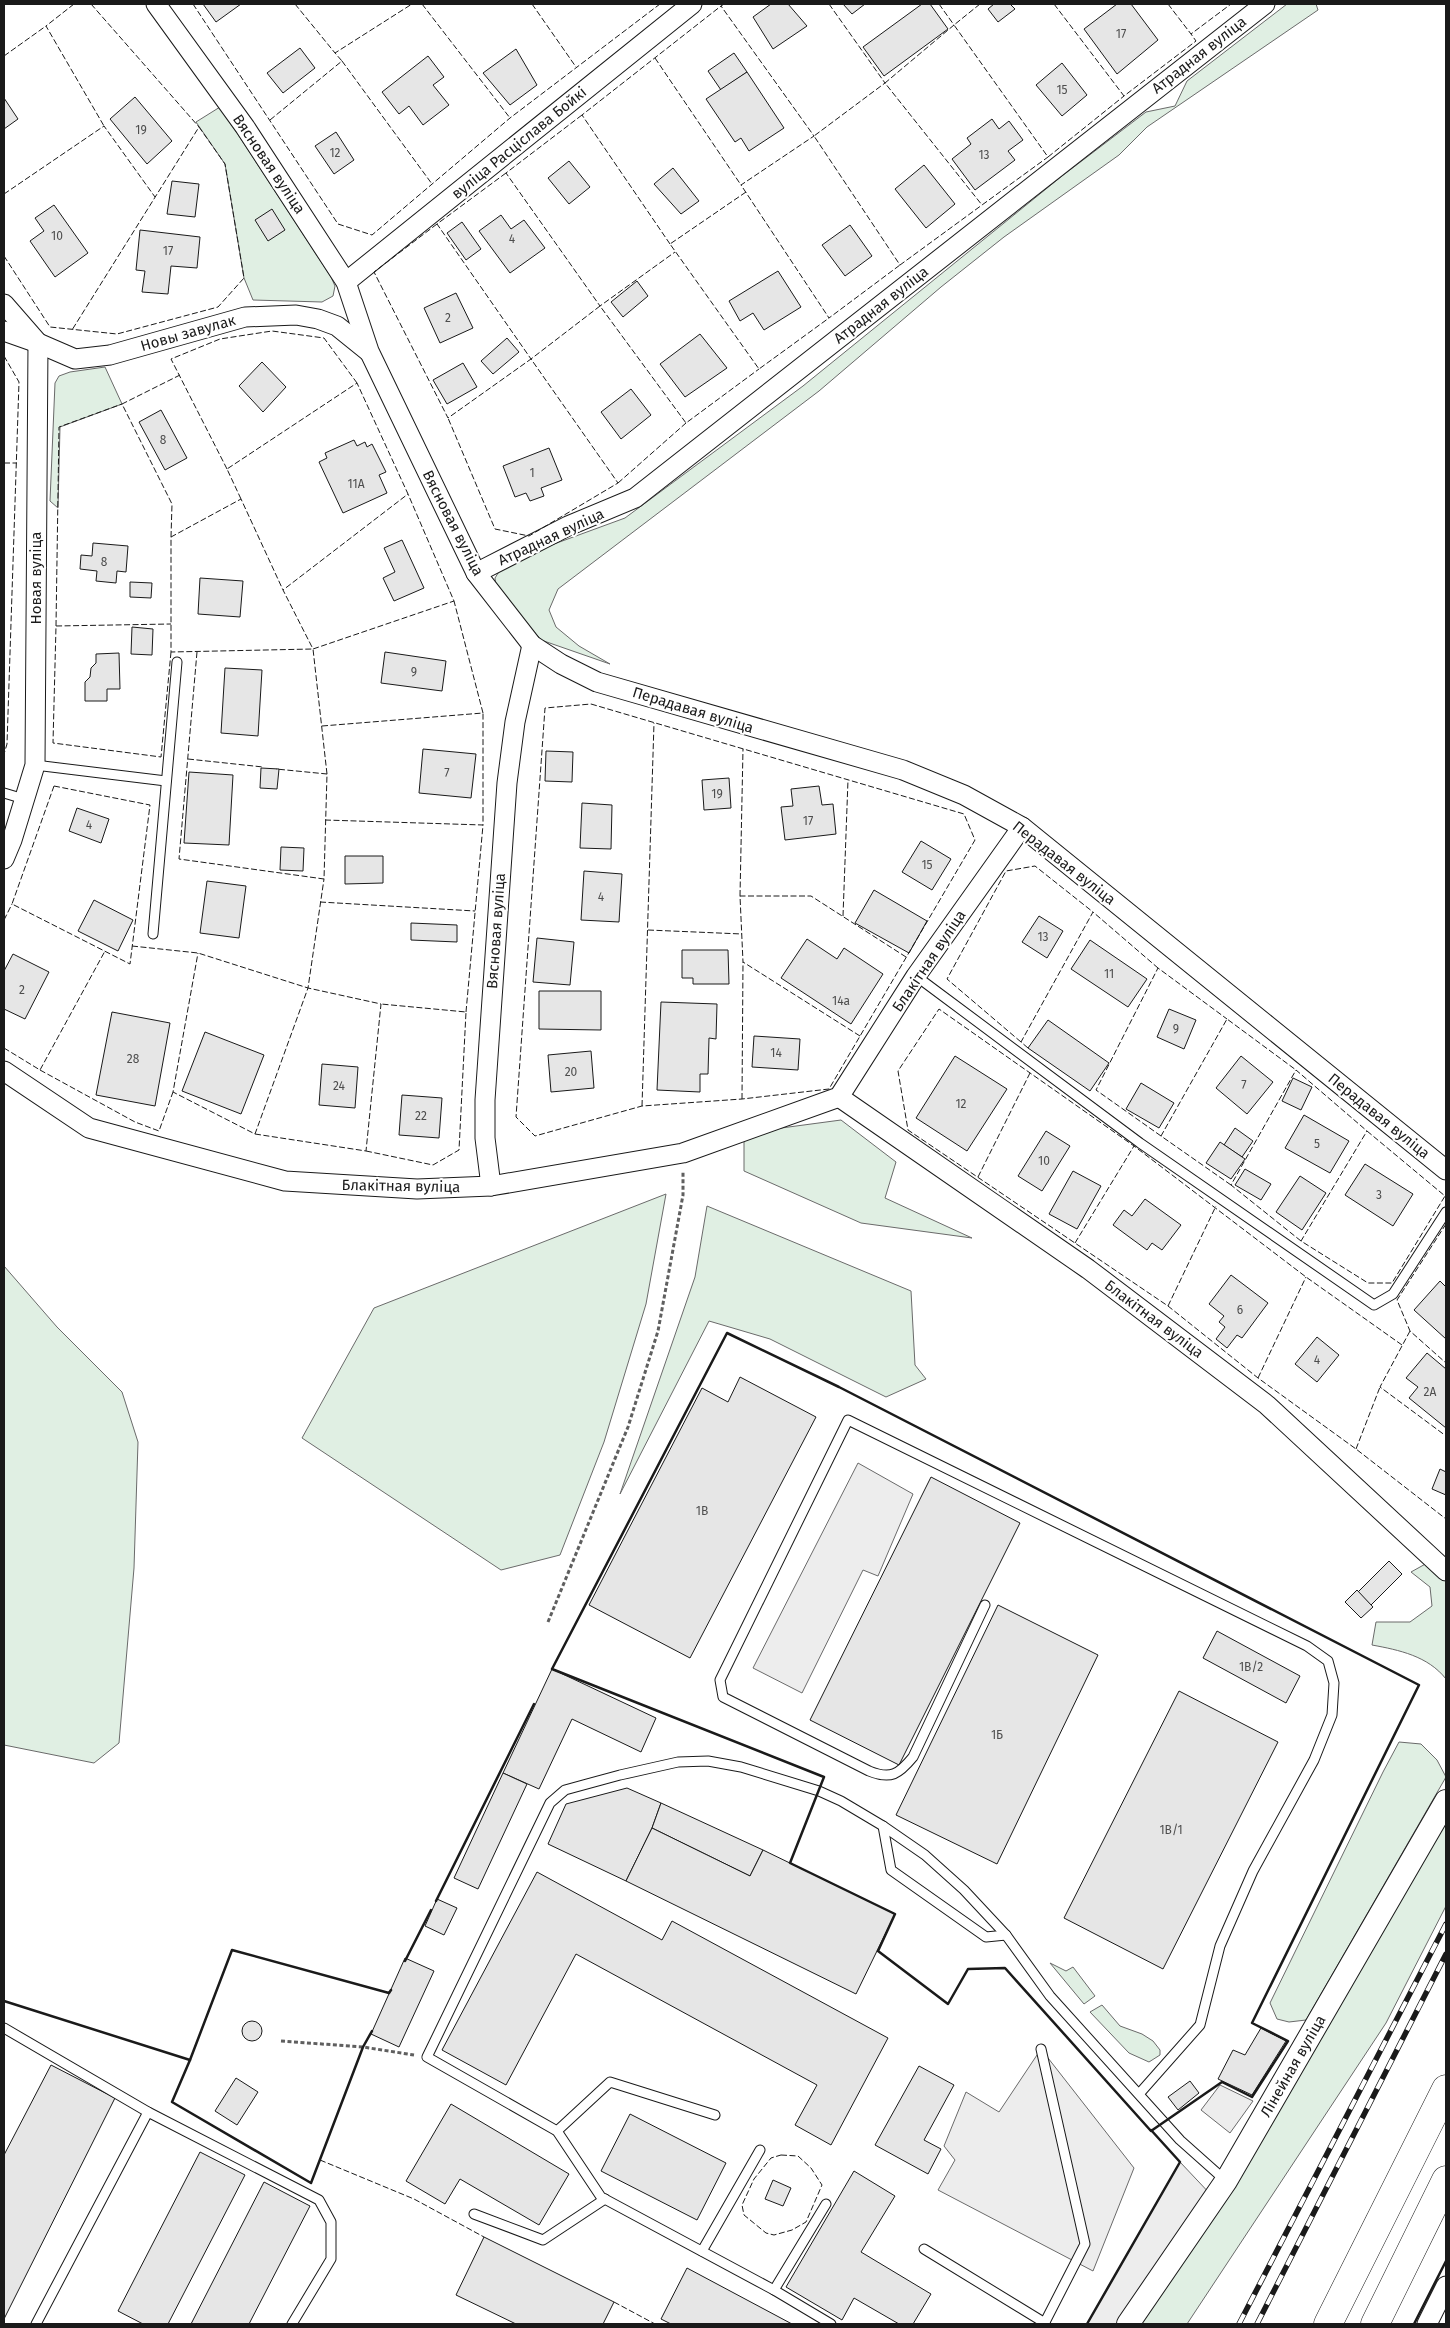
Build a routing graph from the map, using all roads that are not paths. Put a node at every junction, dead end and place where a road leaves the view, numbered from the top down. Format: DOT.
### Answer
graph roads {
  1 [pos="156,4"];
  2 [pos="692,4"];
  3 [pos="1265,4"];
  4 [pos="346,282"];
  5 [pos="4,304"];
  6 [pos="4,331"];
  7 [pos="38,343"];
  8 [pos="368,351"];
  9 [pos="476,572"];
  10 [pos="532,645"];
  11 [pos="177,662"];
  12 [pos="35,765"];
  13 [pos="166,781"];
  14 [pos="4,793"];
  15 [pos="24,799"];
  16 [pos="1022,827"];
  17 [pos="4,859"];
  18 [pos="153,934"];
  19 [pos="916,976"];
  20 [pos="4,1071"];
  21 [pos="840,1097"];
  22 [pos="1446,1170"];
  23 [pos="491,1186"];
  24 [pos="1446,1212"];
  25 [pos="1446,1570"];
  26 [pos="985,1604"];
  27 [pos="1446,1801"];
  28 [pos="883,1826"];
  29 [pos="1006,1935"];
  30 [pos="4,2028"];
  31 [pos="1041,2049"];
  32 [pos="1446,2089"];
  33 [pos="1139,2094"];
  34 [pos="148,2112"];
  35 [pos="716,2115"];
  36 [pos="557,2131"];
  37 [pos="760,2150"];
  38 [pos="1446,2180"];
  39 [pos="1226,2181"];
  40 [pos="605,2199"];
  41 [pos="826,2204"];
  42 [pos="474,2214"];
  43 [pos="924,2248"];
  44 [pos="702,2251"];
  45 [pos="1446,2286"];
  46 [pos="774,2290"];
  47 [pos="36,2324"];
  48 [pos="292,2324"];
  49 [pos="831,2324"];
  50 [pos="1044,2324"];
  51 [pos="1128,2324"];
  52 [pos="1328,2324"];
  53 [pos="1375,2324"];
  54 [pos="1427,2324"];
  1 -- 4 [label="street, Вясновая вуліца"];
  2 -- 4 [label="street, вуліца Расціслава Бойкі"];
  3 -- 9 [label="street, Атрадная вуліца"];
  4 -- 8 [label="street, Вясновая вуліца"];
  5 -- 7 [label="street"];
  6 -- 7 [label="street, Новы завулак"];
  7 -- 8 [label="street, Новы завулак"];
  7 -- 12 [label="street, Новая вуліца"];
  8 -- 9 [label="street, Вясновая вуліца"];
  9 -- 10 [label="street, Вясновая вуліца"];
  10 -- 16 [label="street, Перадавая вуліца"];
  10 -- 23 [label="street, Вясновая вуліца"];
  11 -- 13 [label="lane"];
  12 -- 13 [label="lane"];
  12 -- 15 [label="street, Новая вуліца"];
  13 -- 18 [label="lane"];
  14 -- 15 [label="lane"];
  15 -- 17 [label="street, Новая вуліца"];
  16 -- 19 [label="street, Блакітная вуліца"];
  16 -- 22 [label="street, Перадавая вуліца"];
  19 -- 21 [label="street, Блакітная вуліца"];
  19 -- 24 [label="lane"];
  20 -- 23 [label="street, Блакітная вуліца"];
  21 -- 23 [label="street, Блакітная вуліца"];
  21 -- 25 [label="street, Блакітная вуліца"];
  26 -- 33 [label="lane"];
  27 -- 39 [label="street, Лінейная вуліца"];
  28 -- 29 [label="lane"];
  28 -- 29 [label="lane"];
  28 -- 36 [label="lane"];
  29 -- 33 [label="lane"];
  30 -- 34 [label="lane"];
  31 -- 50 [label="lane"];
  32 -- 52 [label="highway"];
  33 -- 39 [label="lane"];
  34 -- 47 [label="lane"];
  34 -- 48 [label="lane"];
  35 -- 36 [label="lane"];
  36 -- 40 [label="lane"];
  37 -- 44 [label="lane"];
  38 -- 53 [label="highway"];
  39 -- 51 [label="street, Лінейная вуліца"];
  40 -- 42 [label="lane"];
  40 -- 44 [label="lane"];
  41 -- 46 [label="lane"];
  43 -- 50 [label="lane"];
  44 -- 46 [label="lane"];
  45 -- 54 [label="street"];
  46 -- 49 [label="lane"];
}
